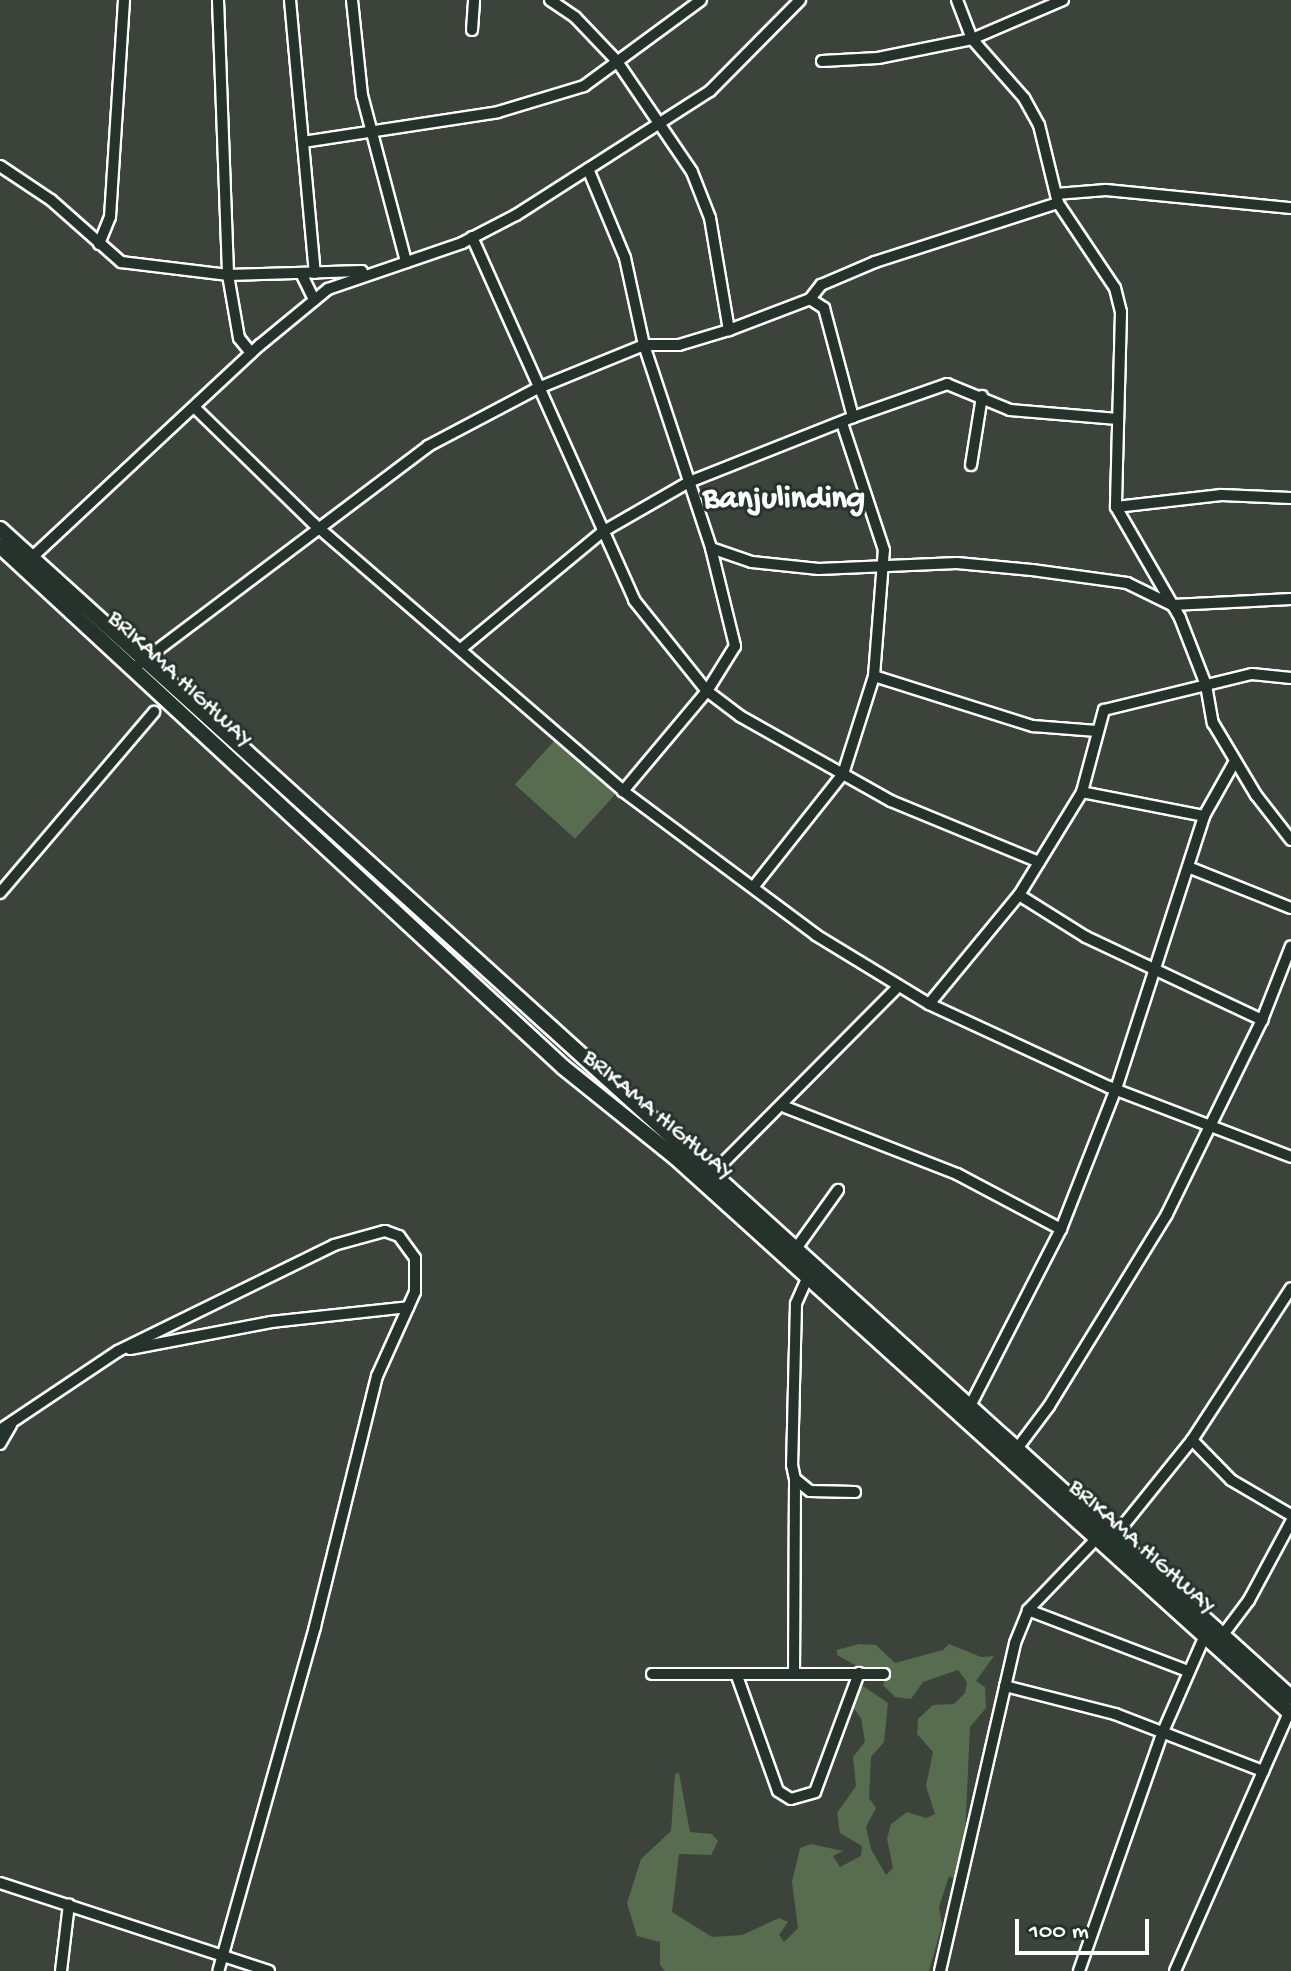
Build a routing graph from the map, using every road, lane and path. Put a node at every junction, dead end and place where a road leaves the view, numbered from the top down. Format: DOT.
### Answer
graph roads {
  1 [pos="124,0"];
  2 [pos="218,0"];
  3 [pos="290,0"];
  4 [pos="352,0"];
  5 [pos="474,0"];
  6 [pos="550,0"];
  7 [pos="700,0"];
  8 [pos="800,0"];
  9 [pos="957,0"];
  10 [pos="1063,0"];
  11 [pos="472,30"];
  12 [pos="972,39"];
  13 [pos="616,60"];
  14 [pos="822,61"];
  15 [pos="664,123"];
  16 [pos="371,130"];
  17 [pos="303,142"];
  18 [pos="0,166"];
  19 [pos="588,169"];
  20 [pos="1057,198"];
  21 [pos="1291,208"];
  22 [pos="472,237"];
  23 [pos="99,244"];
  24 [pos="406,262"];
  25 [pos="372,271"];
  26 [pos="315,273"];
  27 [pos="228,275"];
  28 [pos="302,275"];
  29 [pos="810,299"];
  30 [pos="314,300"];
  31 [pos="729,330"];
  32 [pos="644,345"];
  33 [pos="251,353"];
  34 [pos="536,389"];
  35 [pos="982,396"];
  36 [pos="194,407"];
  37 [pos="853,417"];
  38 [pos="1118,419"];
  39 [pos="842,423"];
  40 [pos="971,465"];
  41 [pos="689,482"];
  42 [pos="1291,498"];
  43 [pos="1116,507"];
  44 [pos="319,527"];
  45 [pos="0,529"];
  46 [pos="602,532"];
  47 [pos="0,546"];
  48 [pos="711,548"];
  49 [pos="27,562"];
  50 [pos="883,564"];
  51 [pos="1291,599"];
  52 [pos="1172,605"];
  53 [pos="462,648"];
  54 [pos="140,664"];
  55 [pos="874,676"];
  56 [pos="1291,678"];
  57 [pos="1206,685"];
  58 [pos="707,691"];
  59 [pos="154,712"];
  60 [pos="1097,731"];
  61 [pos="1235,761"];
  62 [pos="843,774"];
  63 [pos="623,791"];
  64 [pos="1082,792"];
  65 [pos="1204,816"];
  66 [pos="1291,840"];
  67 [pos="1039,862"];
  68 [pos="1188,867"];
  69 [pos="755,885"];
  70 [pos="0,893"];
  71 [pos="1019,895"];
  72 [pos="1291,908"];
  73 [pos="1291,946"];
  74 [pos="1155,965"];
  75 [pos="899,986"];
  76 [pos="929,1004"];
  77 [pos="1262,1020"];
  78 [pos="1116,1089"];
  79 [pos="785,1107"];
  80 [pos="1210,1126"];
  81 [pos="1291,1157"];
  82 [pos="712,1174"];
  83 [pos="838,1190"];
  84 [pos="1061,1229"];
  85 [pos="795,1250"];
  86 [pos="810,1271"];
  87 [pos="1291,1288"];
  88 [pos="408,1307"];
  89 [pos="118,1351"];
  90 [pos="969,1408"];
  91 [pos="12,1423"];
  92 [pos="0,1430"];
  93 [pos="1192,1440"];
  94 [pos="0,1444"];
  95 [pos="1016,1450"];
  96 [pos="795,1479"];
  97 [pos="855,1492"];
  98 [pos="1291,1515"];
  99 [pos="1291,1522"];
  100 [pos="1097,1538"];
  101 [pos="1113,1538"];
  102 [pos="1180,1606"];
  103 [pos="1028,1610"];
  104 [pos="1207,1631"];
  105 [pos="1222,1636"];
  106 [pos="1188,1671"];
  107 [pos="859,1673"];
  108 [pos="652,1674"];
  109 [pos="794,1674"];
  110 [pos="884,1674"];
  111 [pos="737,1676"];
  112 [pos="1005,1686"];
  113 [pos="1290,1708"];
  114 [pos="1162,1734"];
  115 [pos="1263,1771"];
  116 [pos="0,1883"];
  117 [pos="69,1904"];
  118 [pos="224,1955"];
  119 [pos="61,1971"];
  120 [pos="218,1971"];
  121 [pos="268,1971"];
  122 [pos="940,1971"];
  123 [pos="1079,1971"];
  124 [pos="1175,1971"];
  1 -- 23 [label="street"];
  2 -- 27 [label="street"];
  3 -- 17 [label="street"];
  4 -- 16 [label="street"];
  5 -- 11 [label="street"];
  6 -- 13 [label="street"];
  7 -- 13 [label="street"];
  8 -- 15 [label="street"];
  9 -- 12 [label="street"];
  10 -- 12 [label="street"];
  12 -- 14 [label="street"];
  12 -- 20 [label="street"];
  13 -- 15 [label="street"];
  13 -- 16 [label="street"];
  15 -- 19 [label="street"];
  15 -- 31 [label="street"];
  16 -- 17 [label="street"];
  16 -- 24 [label="street"];
  17 -- 26 [label="street"];
  18 -- 23 [label="street"];
  19 -- 22 [label="street"];
  19 -- 32 [label="street"];
  20 -- 21 [label="street"];
  20 -- 29 [label="street"];
  20 -- 38 [label="street"];
  22 -- 24 [label="street"];
  22 -- 34 [label="street"];
  23 -- 27 [label="street"];
  24 -- 25 [label="street"];
  25 -- 26 [label="street"];
  25 -- 30 [label="street"];
  26 -- 28 [label="street"];
  27 -- 28 [label="street"];
  27 -- 33 [label="street"];
  28 -- 30 [label="street"];
  29 -- 31 [label="street"];
  29 -- 37 [label="street"];
  30 -- 33 [label="street"];
  31 -- 32 [label="street"];
  32 -- 34 [label="street"];
  32 -- 41 [label="street"];
  33 -- 36 [label="street"];
  34 -- 44 [label="street"];
  34 -- 46 [label="street"];
  35 -- 37 [label="street"];
  35 -- 38 [label="street"];
  35 -- 40 [label="street"];
  36 -- 44 [label="street"];
  36 -- 49 [label="street"];
  37 -- 39 [label="street"];
  38 -- 43 [label="street"];
  39 -- 41 [label="street"];
  39 -- 50 [label="street"];
  41 -- 46 [label="street"];
  41 -- 48 [label="street"];
  42 -- 43 [label="street"];
  43 -- 52 [label="street"];
  44 -- 53 [label="street"];
  44 -- 54 [label="street"];
  45 -- 49 [label="highway, BRIKAMA HIGHWAY"];
  46 -- 53 [label="street"];
  46 -- 58 [label="street"];
  47 -- 49 [label="highway, BRIKAMA HIGHWAY"];
  48 -- 50 [label="street"];
  48 -- 58 [label="street"];
  49 -- 54 [label="highway, BRIKAMA HIGHWAY"];
  50 -- 52 [label="street"];
  50 -- 55 [label="street"];
  51 -- 52 [label="street"];
  52 -- 57 [label="street"];
  53 -- 63 [label="street"];
  54 -- 82 [label="highway, BRIKAMA HIGHWAY"];
  54 -- 86 [label="highway, BRIKAMA HIGHWAY"];
  55 -- 60 [label="street"];
  55 -- 62 [label="street"];
  56 -- 57 [label="street"];
  57 -- 60 [label="street"];
  57 -- 61 [label="street"];
  58 -- 62 [label="street"];
  58 -- 63 [label="street"];
  59 -- 70 [label="street"];
  60 -- 64 [label="street"];
  61 -- 65 [label="street"];
  61 -- 66 [label="street"];
  62 -- 67 [label="street"];
  62 -- 69 [label="street"];
  63 -- 69 [label="street"];
  64 -- 65 [label="street"];
  64 -- 67 [label="street"];
  65 -- 68 [label="street"];
  67 -- 71 [label="street"];
  68 -- 72 [label="street"];
  68 -- 74 [label="street"];
  69 -- 75 [label="street"];
  71 -- 74 [label="street"];
  71 -- 76 [label="street"];
  73 -- 77 [label="street"];
  74 -- 77 [label="street"];
  74 -- 78 [label="street"];
  75 -- 76 [label="street"];
  75 -- 79 [label="street"];
  76 -- 78 [label="street"];
  77 -- 80 [label="street"];
  78 -- 80 [label="street"];
  78 -- 84 [label="street"];
  79 -- 82 [label="street"];
  79 -- 84 [label="street"];
  80 -- 81 [label="street"];
  80 -- 95 [label="street"];
  82 -- 85 [label="highway, BRIKAMA HIGHWAY"];
  83 -- 85 [label="street"];
  84 -- 90 [label="street"];
  85 -- 86 [label="highway, BRIKAMA HIGHWAY"];
  86 -- 90 [label="highway, BRIKAMA HIGHWAY"];
  86 -- 96 [label="street"];
  86 -- 100 [label="highway, BRIKAMA HIGHWAY"];
  87 -- 93 [label="street"];
  88 -- 89 [label="street"];
  88 -- 89 [label="street"];
  88 -- 118 [label="street"];
  89 -- 91 [label="street"];
  90 -- 95 [label="highway, BRIKAMA HIGHWAY"];
  91 -- 92 [label="street"];
  91 -- 94 [label="street"];
  93 -- 98 [label="street"];
  93 -- 101 [label="street"];
  95 -- 101 [label="highway, BRIKAMA HIGHWAY"];
  96 -- 97 [label="street"];
  96 -- 109 [label="street"];
  99 -- 105 [label="street"];
  100 -- 102 [label="highway, BRIKAMA HIGHWAY"];
  100 -- 103 [label="street"];
  101 -- 102 [label="highway, BRIKAMA HIGHWAY"];
  102 -- 104 [label="highway, BRIKAMA HIGHWAY"];
  103 -- 106 [label="street"];
  103 -- 112 [label="street"];
  104 -- 105 [label="highway, BRIKAMA HIGHWAY"];
  104 -- 106 [label="street"];
  104 -- 113 [label="highway, BRIKAMA HIGHWAY"];
  105 -- 113 [label="highway, BRIKAMA HIGHWAY"];
  106 -- 114 [label="street"];
  107 -- 109 [label="street"];
  107 -- 110 [label="street"];
  107 -- 111 [label="street"];
  108 -- 111 [label="street"];
  109 -- 111 [label="street"];
  112 -- 114 [label="street"];
  112 -- 122 [label="street"];
  113 -- 115 [label="street"];
  114 -- 115 [label="street"];
  114 -- 123 [label="street"];
  115 -- 124 [label="street"];
  116 -- 117 [label="street"];
  117 -- 118 [label="street"];
  117 -- 119 [label="street"];
  118 -- 120 [label="street"];
  118 -- 121 [label="street"];
}
